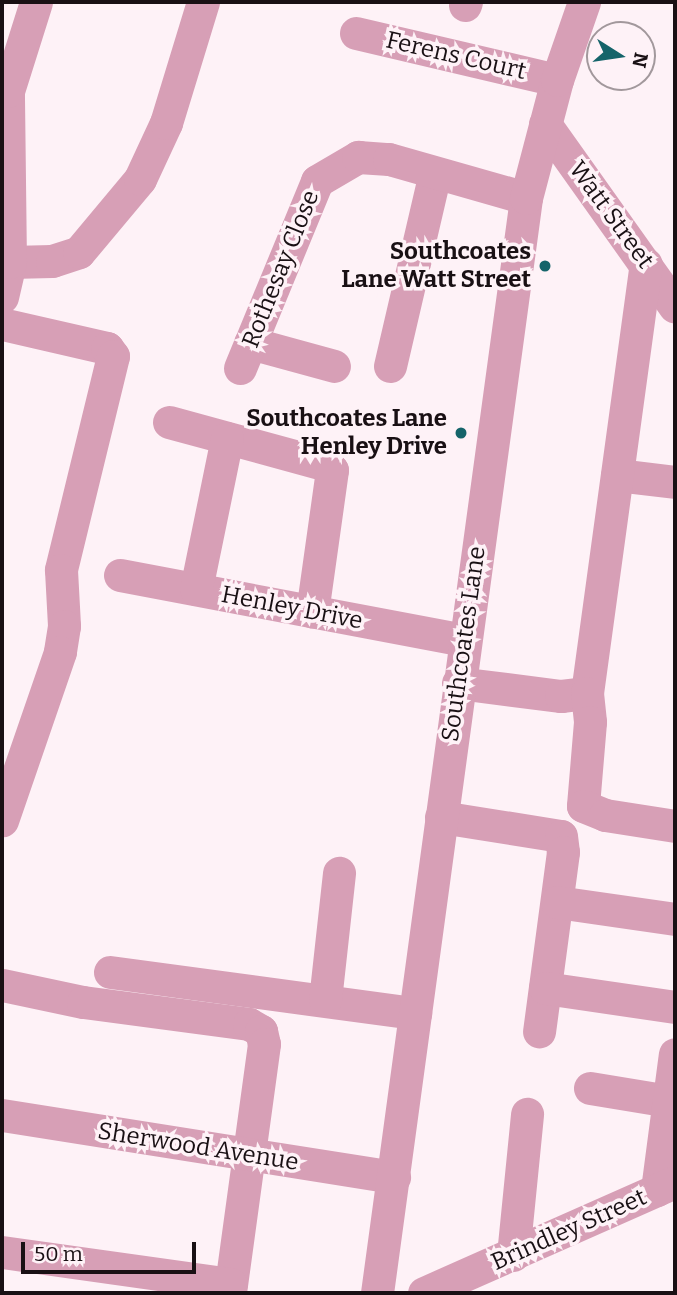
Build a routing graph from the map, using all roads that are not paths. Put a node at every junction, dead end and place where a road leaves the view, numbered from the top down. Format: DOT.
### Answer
graph roads {
  1 [pos="36,2"];
  2 [pos="203,2"];
  3 [pos="584,2"];
  4 [pos="356,33"];
  5 [pos="556,80"];
  6 [pos="545,124"];
  7 [pos="435,173"];
  8 [pos="526,198"];
  9 [pos="10,262"];
  10 [pos="646,264"];
  11 [pos="2,298"];
  12 [pos="675,307"];
  13 [pos="2,324"];
  14 [pos="334,366"];
  15 [pos="390,366"];
  16 [pos="169,422"];
  17 [pos="227,438"];
  18 [pos="617,475"];
  19 [pos="675,482"];
  20 [pos="120,575"];
  21 [pos="196,589"];
  22 [pos="312,611"];
  23 [pos="464,640"];
  24 [pos="458,682"];
  25 [pos="587,693"];
  26 [pos="441,817"];
  27 [pos="2,820"];
  28 [pos="675,826"];
  29 [pos="339,873"];
  30 [pos="556,902"];
  31 [pos="675,919"];
  32 [pos="110,972"];
  33 [pos="2,985"];
  34 [pos="545,988"];
  35 [pos="325,1000"];
  36 [pos="675,1007"];
  37 [pos="415,1013"];
  38 [pos="539,1031"];
  39 [pos="675,1054"];
  40 [pos="590,1088"];
  41 [pos="669,1101"];
  42 [pos="527,1114"];
  43 [pos="2,1115"];
  44 [pos="248,1155"];
  45 [pos="394,1177"];
  46 [pos="666,1186"];
  47 [pos="2,1252"];
  48 [pos="513,1255"];
  49 [pos="468,1285"];
  50 [pos="231,1289"];
  51 [pos="377,1293"];
  52 [pos="424,1293"];
  1 -- 9 [label="street"];
  2 -- 9 [label="street"];
  3 -- 5 [label="street, Southcoates Lane"];
  4 -- 5 [label="street, Ferens Court"];
  5 -- 6 [label="street, Southcoates Lane"];
  6 -- 8 [label="street, Southcoates Lane"];
  6 -- 10 [label="street, Watt Street"];
  7 -- 8 [label="street, Rothesay Close"];
  7 -- 14 [label="street, Rothesay Close"];
  7 -- 15 [label="street"];
  8 -- 23 [label="street, Southcoates Lane"];
  9 -- 11 [label="street"];
  10 -- 12 [label="street, Watt Street"];
  10 -- 18 [label="street"];
  13 -- 27 [label="street"];
  16 -- 17 [label="street"];
  17 -- 21 [label="street"];
  17 -- 22 [label="street"];
  18 -- 19 [label="street"];
  18 -- 25 [label="street"];
  20 -- 21 [label="street, Henley Drive"];
  21 -- 22 [label="street, Henley Drive"];
  22 -- 23 [label="street, Henley Drive"];
  23 -- 24 [label="street, Southcoates Lane"];
  24 -- 25 [label="street"];
  24 -- 26 [label="street, Southcoates Lane"];
  25 -- 28 [label="street"];
  26 -- 30 [label="street"];
  26 -- 37 [label="street, Southcoates Lane"];
  29 -- 35 [label="street"];
  30 -- 31 [label="street"];
  30 -- 34 [label="street"];
  32 -- 35 [label="street"];
  33 -- 44 [label="street"];
  34 -- 36 [label="street"];
  34 -- 38 [label="street"];
  35 -- 37 [label="street"];
  37 -- 45 [label="street, Southcoates Lane"];
  39 -- 41 [label="street"];
  40 -- 41 [label="street"];
  41 -- 46 [label="street"];
  42 -- 48 [label="street"];
  43 -- 44 [label="street, Sherwood Avenue"];
  44 -- 45 [label="street, Sherwood Avenue"];
  44 -- 50 [label="street"];
  45 -- 51 [label="street, Southcoates Lane"];
  46 -- 48 [label="street, Brindley Street"];
  47 -- 50 [label="street"];
  48 -- 49 [label="street, Brindley Street"];
  49 -- 52 [label="street, Brindley Street"];
}
